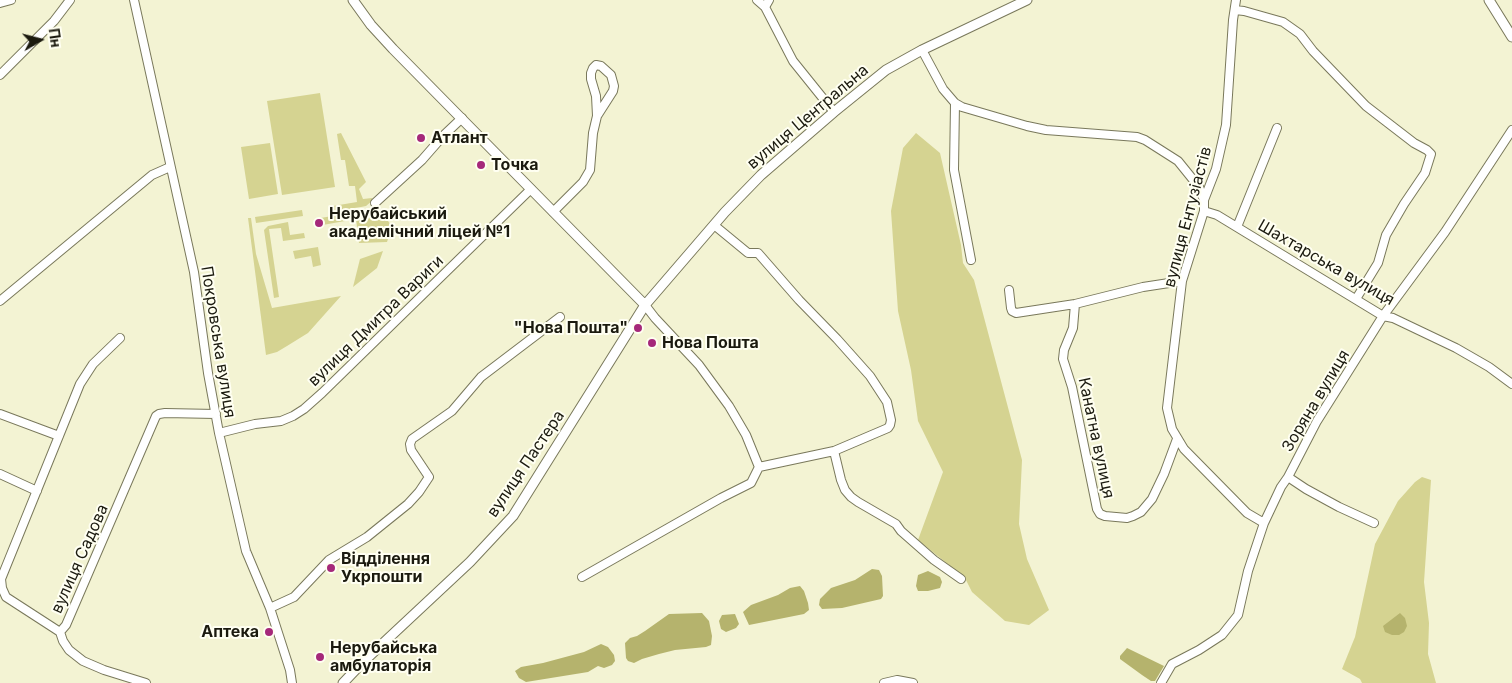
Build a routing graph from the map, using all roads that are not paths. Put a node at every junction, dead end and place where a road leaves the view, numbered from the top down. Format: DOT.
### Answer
graph roads {
  1 [pos="11,0"];
  2 [pos="70,0"];
  3 [pos="134,0"];
  4 [pos="353,0"];
  5 [pos="757,0"];
  6 [pos="1027,0"];
  7 [pos="1236,0"];
  8 [pos="1489,0"];
  9 [pos="767,3"];
  10 [pos="0,4"];
  11 [pos="1235,10"];
  12 [pos="1512,37"];
  13 [pos="922,50"];
  14 [pos="0,75"];
  15 [pos="955,102"];
  16 [pos="834,112"];
  17 [pos="597,116"];
  18 [pos="462,118"];
  19 [pos="1278,128"];
  20 [pos="1512,130"];
  21 [pos="170,168"];
  22 [pos="531,189"];
  23 [pos="1204,200"];
  24 [pos="375,203"];
  25 [pos="1204,211"];
  26 [pos="553,212"];
  27 [pos="714,225"];
  28 [pos="1237,227"];
  29 [pos="971,260"];
  30 [pos="1182,281"];
  31 [pos="1009,290"];
  32 [pos="1356,299"];
  33 [pos="0,301"];
  34 [pos="1075,304"];
  35 [pos="645,305"];
  36 [pos="1383,316"];
  37 [pos="560,317"];
  38 [pos="120,338"];
  39 [pos="1512,384"];
  40 [pos="0,414"];
  41 [pos="216,414"];
  42 [pos="219,433"];
  43 [pos="59,436"];
  44 [pos="1177,438"];
  45 [pos="834,451"];
  46 [pos="759,467"];
  47 [pos="0,474"];
  48 [pos="1288,476"];
  49 [pos="37,491"];
  50 [pos="1264,523"];
  51 [pos="1374,523"];
  52 [pos="0,556"];
  53 [pos="8,560"];
  54 [pos="582,577"];
  55 [pos="961,579"];
  56 [pos="270,608"];
  57 [pos="60,632"];
  58 [pos="146,683"];
  59 [pos="292,683"];
  60 [pos="343,683"];
  61 [pos="884,683"];
  62 [pos="913,683"];
  63 [pos="1161,683"];
  1 -- 10 [label="street"];
  2 -- 14 [label="street"];
  3 -- 21 [label="street, Покровська вулиця"];
  4 -- 18 [label="street"];
  5 -- 9 [label="street"];
  6 -- 13 [label="street, вулиця Центральна"];
  7 -- 11 [label="street, вулиця Ентузіастів"];
  8 -- 12 [label="street"];
  9 -- 16 [label="street"];
  11 -- 23 [label="street, вулиця Ентузіастів"];
  11 -- 32 [label="street"];
  13 -- 15 [label="street"];
  13 -- 16 [label="street, вулиця Центральна"];
  15 -- 23 [label="street"];
  15 -- 29 [label="street"];
  16 -- 27 [label="street, вулиця Центральна"];
  17 -- 17 [label="street"];
  17 -- 26 [label="street"];
  18 -- 22 [label="street"];
  18 -- 24 [label="street"];
  19 -- 28 [label="street"];
  20 -- 36 [label="street, Зоряна вулиця"];
  21 -- 33 [label="street"];
  21 -- 41 [label="street, Покровська вулиця"];
  22 -- 26 [label="street"];
  22 -- 42 [label="street, вулиця Дмитра Вариги"];
  23 -- 25 [label="street, вулиця Ентузіастів"];
  25 -- 28 [label="street, Шахтарська вулиця"];
  25 -- 30 [label="street, вулиця Ентузіастів"];
  26 -- 35 [label="street"];
  27 -- 35 [label="street, вулиця Центральна"];
  27 -- 45 [label="street"];
  28 -- 32 [label="street, Шахтарська вулиця"];
  30 -- 34 [label="street"];
  30 -- 44 [label="street, вулиця Ентузіастів"];
  31 -- 34 [label="street"];
  32 -- 36 [label="street, Шахтарська вулиця"];
  34 -- 44 [label="street, Канатна вулиця"];
  35 -- 46 [label="street"];
  35 -- 60 [label="street, вулиця Пастера"];
  36 -- 39 [label="street, Шахтарська вулиця"];
  36 -- 48 [label="street, Зоряна вулиця"];
  37 -- 56 [label="street"];
  38 -- 43 [label="street, вулиця Садова"];
  40 -- 43 [label="street"];
  41 -- 42 [label="street, Покровська вулиця"];
  41 -- 57 [label="street, вулиця Садова"];
  42 -- 56 [label="street, Покровська вулиця"];
  43 -- 49 [label="street, вулиця Садова"];
  44 -- 50 [label="street, вулиця Ентузіастів"];
  45 -- 46 [label="street"];
  45 -- 55 [label="street"];
  46 -- 54 [label="street"];
  47 -- 49 [label="street"];
  48 -- 50 [label="street, Зоряна вулиця"];
  48 -- 51 [label="street"];
  49 -- 53 [label="street, вулиця Садова"];
  50 -- 63 [label="street, Зоряна вулиця"];
  52 -- 53 [label="street"];
  53 -- 57 [label="street, вулиця Садова"];
  56 -- 59 [label="street, Покровська вулиця"];
  57 -- 58 [label="street"];
  61 -- 62 [label="street"];
}
